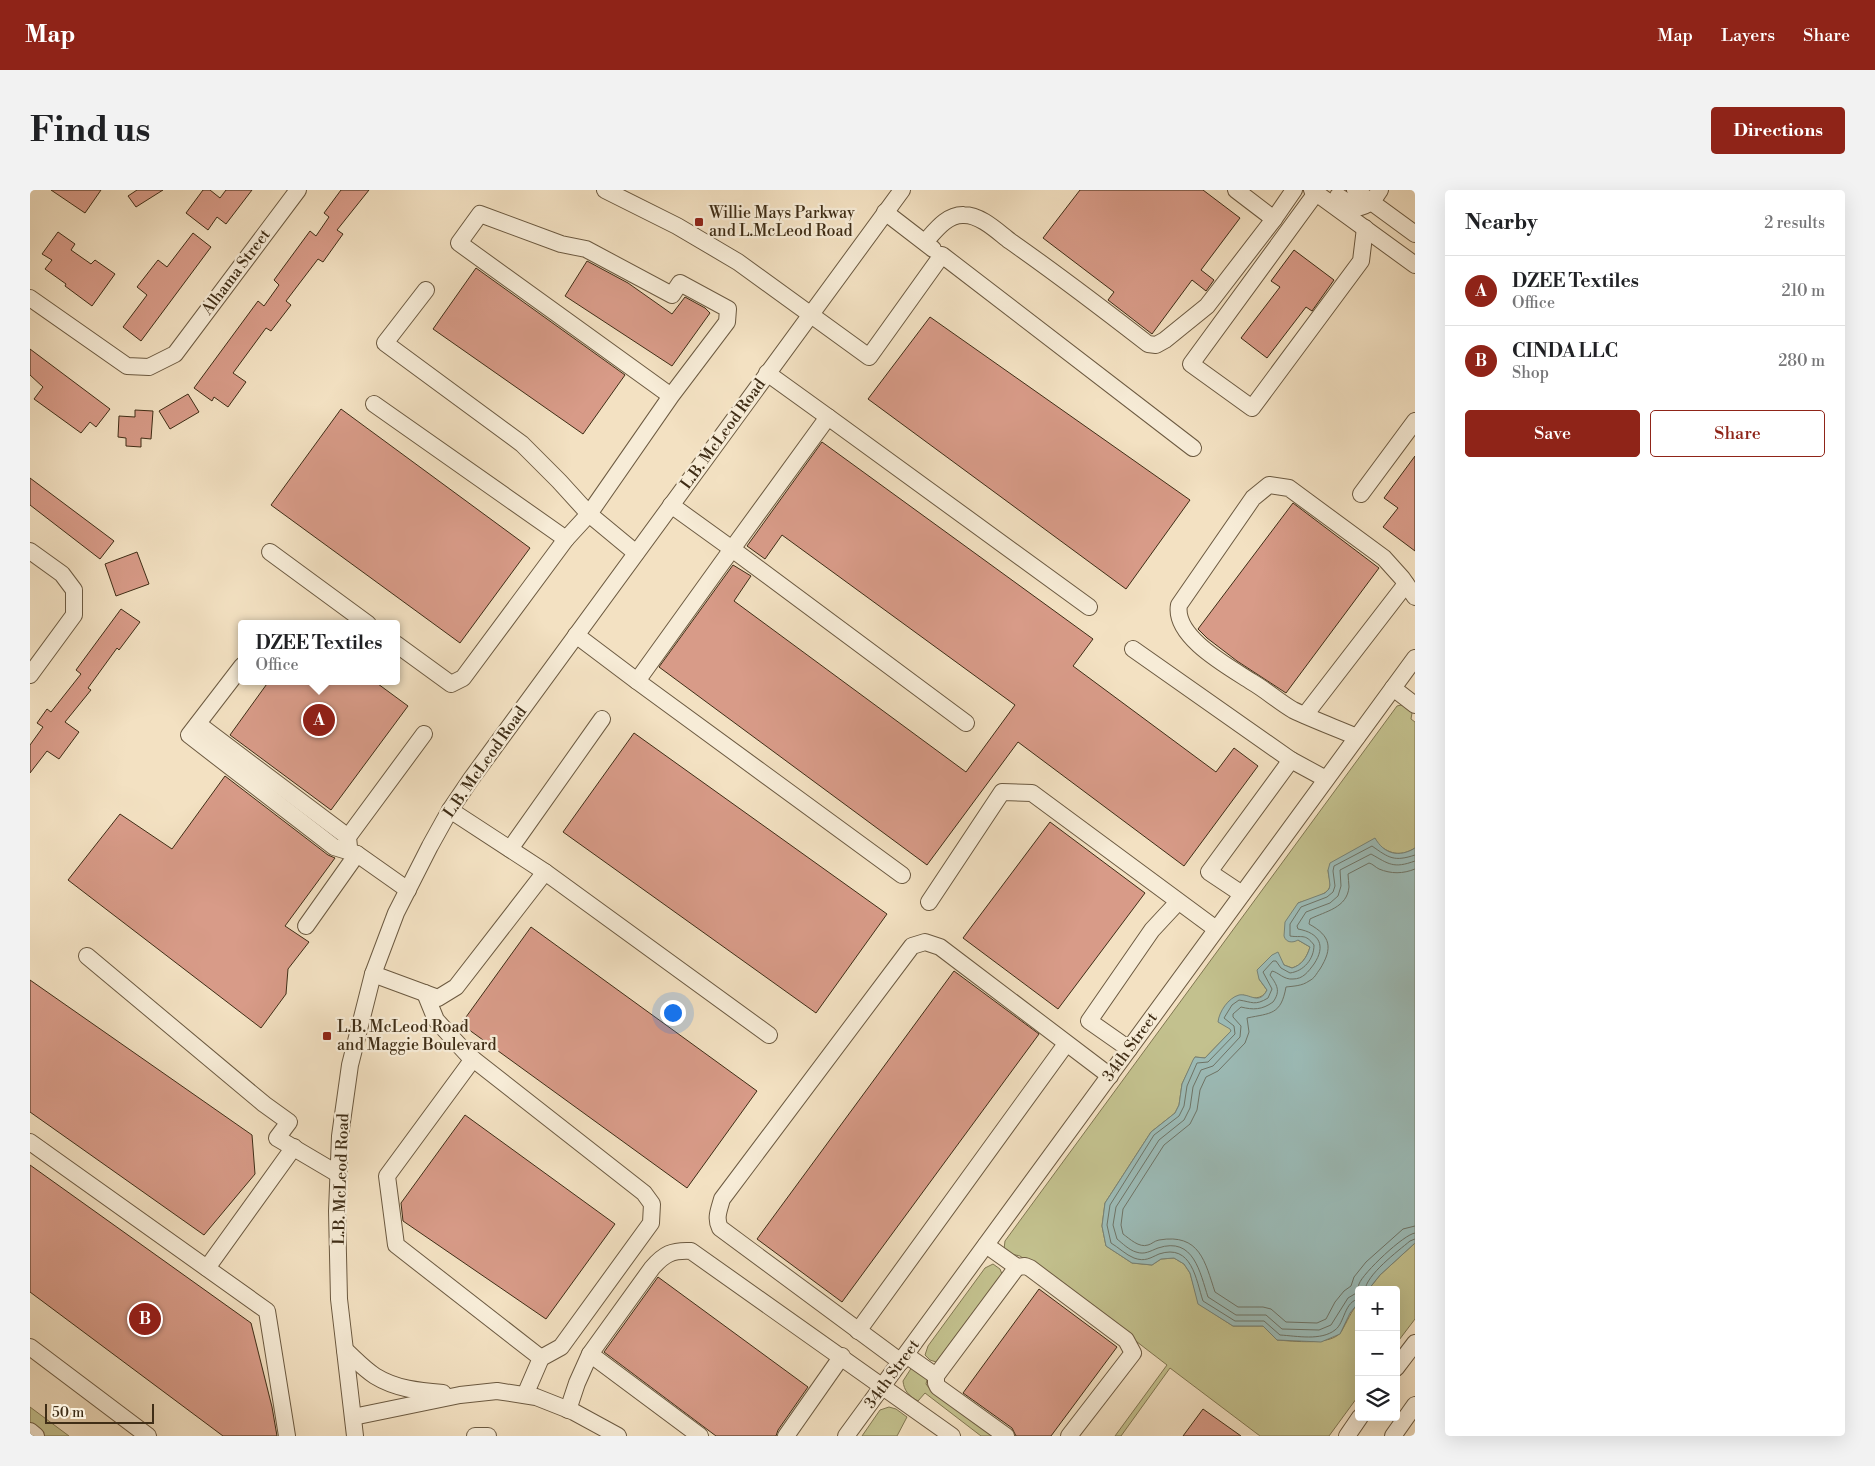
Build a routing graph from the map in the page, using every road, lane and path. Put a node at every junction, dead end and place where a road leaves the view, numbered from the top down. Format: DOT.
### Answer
graph roads {
  1 [pos="298,190"];
  2 [pos="605,190"];
  3 [pos="902,190"];
  4 [pos="1236,190"];
  5 [pos="1294,190"];
  6 [pos="1356,190"];
  7 [pos="1320,191"];
  8 [pos="1376,196"];
  9 [pos="885,212"];
  10 [pos="1274,219"];
  11 [pos="1365,228"];
  12 [pos="1415,234"];
  13 [pos="925,242"];
  14 [pos="942,255"];
  15 [pos="1415,265"];
  16 [pos="426,290"];
  17 [pos="30,298"];
  18 [pos="811,314"];
  19 [pos="767,373"];
  20 [pos="671,396"];
  21 [pos="374,404"];
  22 [pos="828,417"];
  23 [pos="1415,421"];
  24 [pos="1193,448"];
  25 [pos="1362,494"];
  26 [pos="672,505"];
  27 [pos="589,514"];
  28 [pos="566,539"];
  29 [pos="732,549"];
  30 [pos="30,551"];
  31 [pos="270,552"];
  32 [pos="636,554"];
  33 [pos="1410,591"];
  34 [pos="1090,607"];
  35 [pos="363,620"];
  36 [pos="576,635"];
  37 [pos="400,647"];
  38 [pos="1133,649"];
  39 [pos="1415,658"];
  40 [pos="238,671"];
  41 [pos="30,675"];
  42 [pos="636,680"];
  43 [pos="1393,688"];
  44 [pos="1415,705"];
  45 [pos="1306,715"];
  46 [pos="602,719"];
  47 [pos="966,723"];
  48 [pos="424,734"];
  49 [pos="1357,737"];
  50 [pos="1291,760"];
  51 [pos="1326,779"];
  52 [pos="450,810"];
  53 [pos="351,848"];
  54 [pos="510,849"];
  55 [pos="545,872"];
  56 [pos="902,875"];
  57 [pos="408,890"];
  58 [pos="1242,894"];
  59 [pos="929,902"];
  60 [pos="1178,902"];
  61 [pos="306,926"];
  62 [pos="1216,929"];
  63 [pos="87,956"];
  64 [pos="373,974"];
  65 [pos="426,993"];
  66 [pos="769,1035"];
  67 [pos="1066,1044"];
  68 [pos="1129,1049"];
  69 [pos="473,1059"];
  70 [pos="1110,1076"];
  71 [pos="30,1142"];
  72 [pos="294,1147"];
  73 [pos="338,1174"];
  74 [pos="986,1245"];
  75 [pos="1017,1267"];
  76 [pos="207,1268"];
  77 [pos="858,1331"];
  78 [pos="30,1347"];
  79 [pos="1413,1349"];
  80 [pos="345,1350"];
  81 [pos="590,1354"];
  82 [pos="842,1356"];
  83 [pos="541,1358"];
  84 [pos="903,1359"];
  85 [pos="1400,1364"];
  86 [pos="936,1376"];
  87 [pos="883,1386"];
  88 [pos="460,1395"];
  89 [pos="525,1396"];
  90 [pos="1415,1405"];
  91 [pos="568,1410"];
  92 [pos="353,1417"];
  93 [pos="1357,1421"];
  94 [pos="30,1431"];
  95 [pos="36,1436"];
  96 [pos="148,1436"];
  97 [pos="286,1436"];
  98 [pos="355,1436"];
  99 [pos="475,1436"];
  100 [pos="488,1436"];
  101 [pos="618,1436"];
  102 [pos="700,1436"];
  103 [pos="786,1436"];
  104 [pos="846,1436"];
  105 [pos="952,1436"];
  106 [pos="1006,1436"];
  107 [pos="1069,1436"];
  108 [pos="1346,1436"];
  109 [pos="1393,1436"];
  1 -- 17 [label="street, Alhama Street"];
  2 -- 18 [label="street"];
  3 -- 9 [label="street, L.B. McLeod Road"];
  4 -- 10 [label="street"];
  5 -- 10 [label="street"];
  6 -- 8 [label="street"];
  7 -- 8 [label="street"];
  7 -- 11 [label="street"];
  7 -- 11 [label="street"];
  8 -- 12 [label="street"];
  9 -- 13 [label="street"];
  9 -- 18 [label="street, L.B. McLeod Road"];
  10 -- 13 [label="street"];
  11 -- 15 [label="street"];
  13 -- 14 [label="street"];
  14 -- 18 [label="street"];
  14 -- 24 [label="street"];
  16 -- 27 [label="street"];
  18 -- 19 [label="street, L.B. McLeod Road"];
  19 -- 22 [label="street"];
  19 -- 26 [label="street, L.B. McLeod Road"];
  20 -- 20 [label="street"];
  20 -- 27 [label="street"];
  21 -- 28 [label="street"];
  22 -- 29 [label="street"];
  22 -- 34 [label="street"];
  23 -- 25 [label="street"];
  26 -- 29 [label="street"];
  26 -- 32 [label="street, L.B. McLeod Road"];
  27 -- 28 [label="street"];
  27 -- 32 [label="street"];
  28 -- 37 [label="street"];
  29 -- 42 [label="street"];
  29 -- 47 [label="street"];
  30 -- 41 [label="street"];
  31 -- 35 [label="street"];
  32 -- 36 [label="street, L.B. McLeod Road"];
  33 -- 45 [label="street"];
  33 -- 45 [label="street"];
  36 -- 42 [label="street"];
  36 -- 52 [label="street, L.B. McLeod Road"];
  38 -- 50 [label="street"];
  39 -- 43 [label="street, 34th Street"];
  40 -- 53 [label="street"];
  42 -- 56 [label="street"];
  43 -- 44 [label="street"];
  43 -- 49 [label="street, 34th Street"];
  45 -- 49 [label="street"];
  46 -- 54 [label="street"];
  48 -- 53 [label="street"];
  49 -- 51 [label="street, 34th Street"];
  50 -- 51 [label="street"];
  50 -- 58 [label="street"];
  51 -- 58 [label="street, 34th Street"];
  52 -- 54 [label="street"];
  52 -- 57 [label="street, L.B. McLeod Road"];
  53 -- 57 [label="street"];
  53 -- 61 [label="street"];
  54 -- 55 [label="street"];
  55 -- 65 [label="street"];
  55 -- 66 [label="street"];
  57 -- 64 [label="street, L.B. McLeod Road"];
  58 -- 62 [label="street, 34th Street"];
  59 -- 60 [label="street"];
  60 -- 62 [label="street"];
  60 -- 68 [label="street"];
  62 -- 68 [label="street, 34th Street"];
  63 -- 72 [label="street"];
  64 -- 65 [label="street"];
  64 -- 73 [label="street, L.B. McLeod Road"];
  65 -- 69 [label="street"];
  67 -- 70 [label="street"];
  67 -- 77 [label="street"];
  67 -- 77 [label="street"];
  68 -- 70 [label="street, 34th Street"];
  69 -- 83 [label="street"];
  69 -- 83 [label="street"];
  70 -- 74 [label="street, 34th Street"];
  71 -- 76 [label="street"];
  72 -- 73 [label="street"];
  72 -- 76 [label="street"];
  73 -- 80 [label="street, L.B. McLeod Road"];
  74 -- 75 [label="street"];
  74 -- 84 [label="street, 34th Street"];
  75 -- 86 [label="street"];
  75 -- 107 [label="street"];
  76 -- 97 [label="street"];
  77 -- 84 [label="street"];
  78 -- 96 [label="street"];
  79 -- 85 [label="street"];
  80 -- 88 [label="street"];
  80 -- 92 [label="street, L.B. McLeod Road"];
  81 -- 82 [label="street"];
  81 -- 91 [label="street"];
  81 -- 102 [label="street"];
  82 -- 87 [label="street"];
  82 -- 103 [label="street"];
  83 -- 89 [label="street"];
  84 -- 86 [label="street"];
  84 -- 87 [label="street, 34th Street"];
  86 -- 106 [label="street"];
  87 -- 104 [label="street, 34th Street"];
  87 -- 105 [label="street"];
  88 -- 89 [label="street"];
  88 -- 92 [label="street"];
  89 -- 91 [label="street"];
  90 -- 109 [label="street"];
  91 -- 101 [label="street"];
  92 -- 98 [label="street, L.B. McLeod Road"];
  93 -- 108 [label="street"];
  94 -- 95 [label="street"];
  99 -- 100 [label="street"];
}
